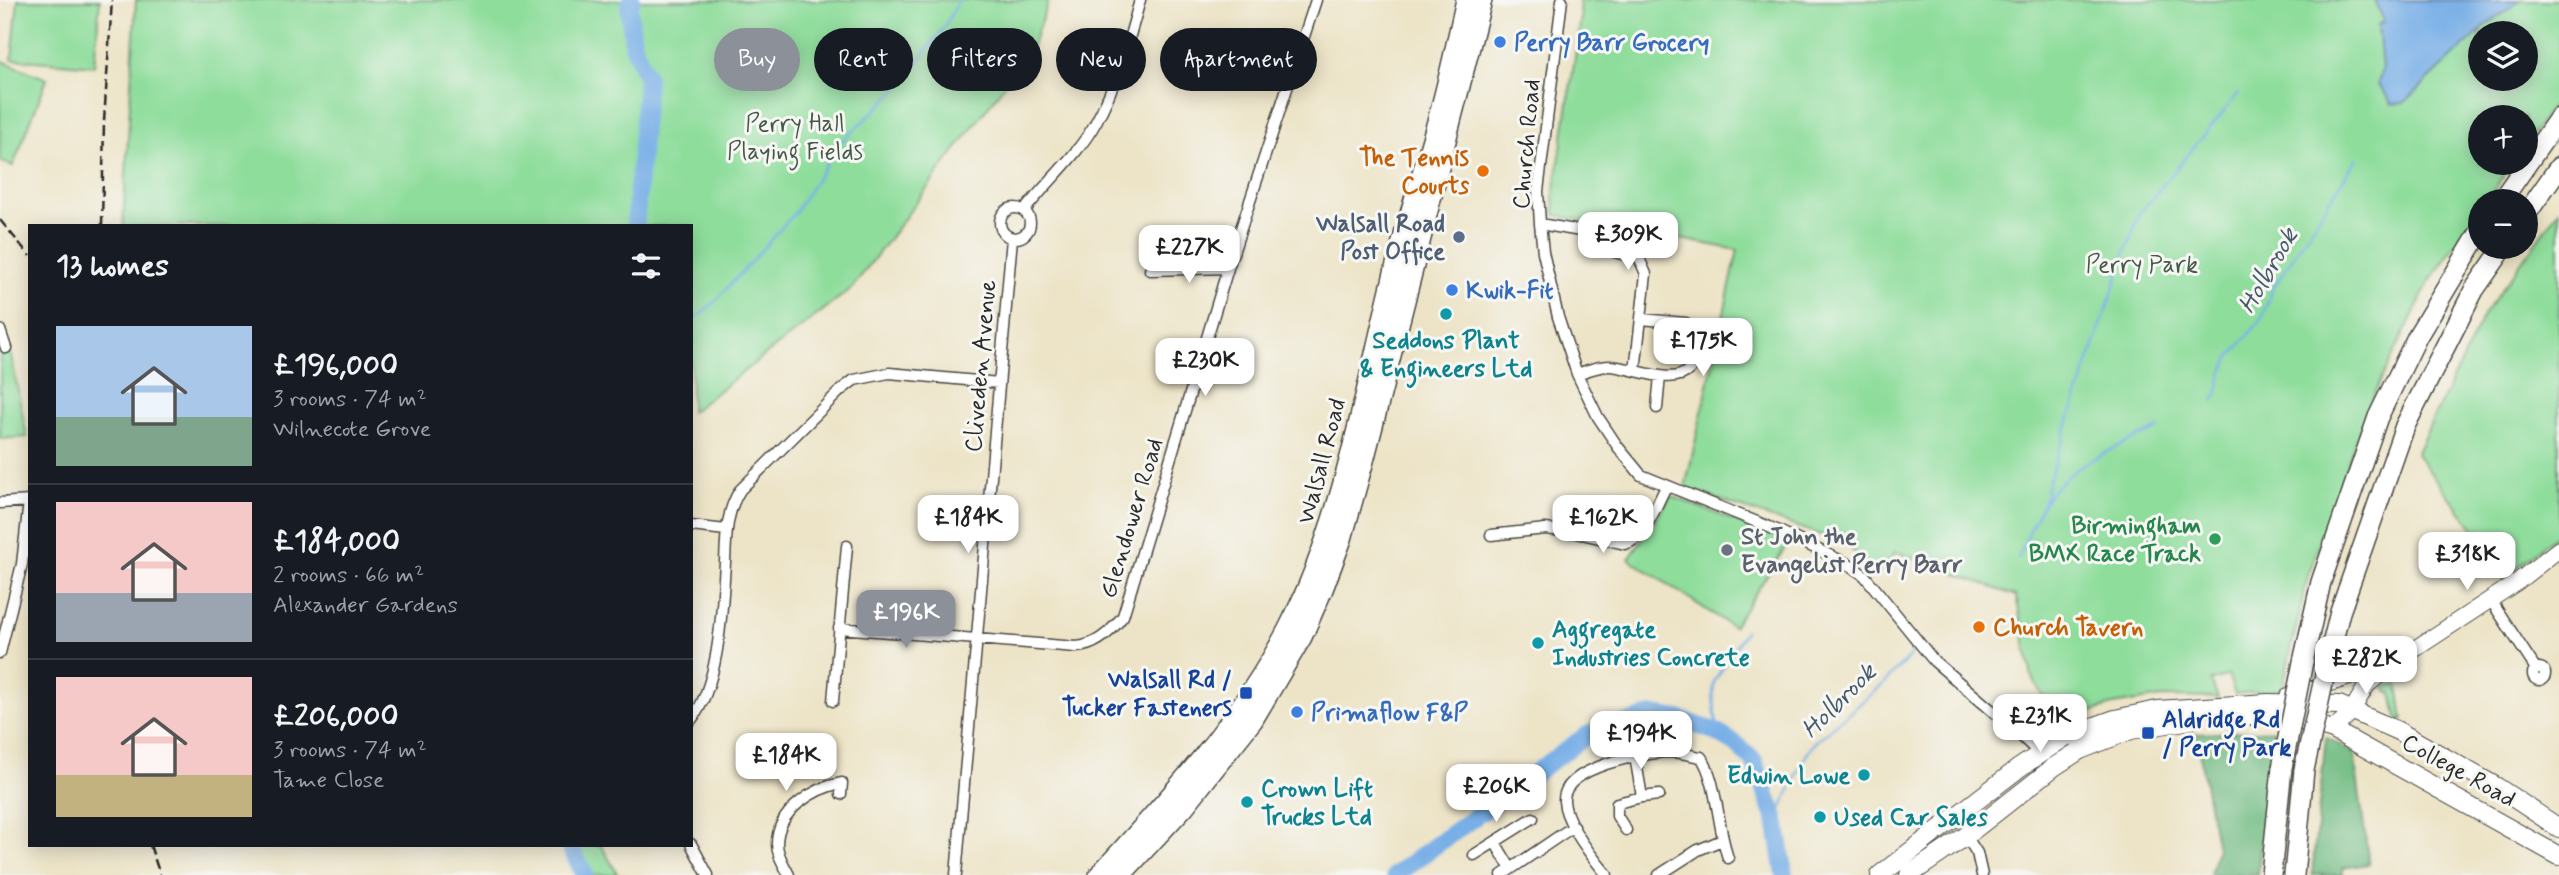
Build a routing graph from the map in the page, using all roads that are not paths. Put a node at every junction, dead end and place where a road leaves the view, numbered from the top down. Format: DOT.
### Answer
graph roads {
  1 [pos="1140,0"];
  2 [pos="1316,0"];
  3 [pos="1466,0"];
  4 [pos="1482,0"];
  5 [pos="1562,0"];
  6 [pos="2559,118"];
  7 [pos="2559,167"];
  8 [pos="2509,189"];
  9 [pos="2538,197"];
  10 [pos="1024,211"];
  11 [pos="1540,224"];
  12 [pos="1012,238"];
  13 [pos="2468,250"];
  14 [pos="2496,259"];
  15 [pos="1228,268"];
  16 [pos="1150,270"];
  17 [pos="1641,319"];
  18 [pos="0,330"];
  19 [pos="6,348"];
  20 [pos="1635,371"];
  21 [pos="1577,374"];
  22 [pos="1660,376"];
  23 [pos="999,383"];
  24 [pos="1657,408"];
  25 [pos="1666,487"];
  26 [pos="28,501"];
  27 [pos="0,503"];
  28 [pos="28,510"];
  29 [pos="693,526"];
  30 [pos="726,530"];
  31 [pos="1491,535"];
  32 [pos="847,546"];
  33 [pos="2559,549"];
  34 [pos="2490,599"];
  35 [pos="839,628"];
  36 [pos="976,640"];
  37 [pos="0,653"];
  38 [pos="2395,662"];
  39 [pos="2536,669"];
  40 [pos="2372,670"];
  41 [pos="833,701"];
  42 [pos="2269,703"];
  43 [pos="2345,708"];
  44 [pos="693,718"];
  45 [pos="2333,730"];
  46 [pos="2017,732"];
  47 [pos="2065,737"];
  48 [pos="2080,750"];
  49 [pos="2040,754"];
  50 [pos="2436,755"];
  51 [pos="1635,756"];
  52 [pos="841,794"];
  53 [pos="1659,795"];
  54 [pos="1642,797"];
  55 [pos="1533,818"];
  56 [pos="1954,818"];
  57 [pos="2497,820"];
  58 [pos="768,825"];
  59 [pos="1574,826"];
  60 [pos="780,827"];
  61 [pos="2559,828"];
  62 [pos="1626,830"];
  63 [pos="1966,836"];
  64 [pos="1721,840"];
  65 [pos="1496,844"];
  66 [pos="693,847"];
  67 [pos="1474,855"];
  68 [pos="2559,856"];
  69 [pos="1728,858"];
  70 [pos="1507,872"];
  71 [pos="708,875"];
  72 [pos="789,875"];
  73 [pos="956,875"];
  74 [pos="1099,875"];
  75 [pos="1121,875"];
  76 [pos="1608,875"];
  77 [pos="1658,875"];
  78 [pos="1880,875"];
  79 [pos="1909,875"];
  80 [pos="1982,875"];
  81 [pos="2271,875"];
  82 [pos="2294,875"];
  1 -- 10 [label="street"];
  2 -- 15 [label="street, Glendower Road"];
  3 -- 74 [label="highway, Walsall Road"];
  4 -- 75 [label="highway, Walsall Road"];
  5 -- 11 [label="street, Church Road"];
  6 -- 8 [label="highway"];
  7 -- 9 [label="highway"];
  10 -- 12 [label="street"];
  10 -- 12 [label="street"];
  11 -- 17 [label="street"];
  11 -- 21 [label="street, Church Road"];
  12 -- 23 [label="street, Cliveden Avenue"];
  13 -- 81 [label="highway, bridge"];
  14 -- 82 [label="highway, bridge"];
  15 -- 16 [label="street"];
  15 -- 36 [label="street, Glendower Road"];
  17 -- 20 [label="street"];
  17 -- 22 [label="street"];
  18 -- 19 [label="street"];
  20 -- 21 [label="street"];
  20 -- 22 [label="street"];
  21 -- 25 [label="street, Church Road"];
  22 -- 24 [label="street"];
  23 -- 30 [label="street"];
  23 -- 36 [label="street, Cliveden Avenue"];
  25 -- 31 [label="street"];
  25 -- 46 [label="street, Church Road"];
  26 -- 27 [label="street"];
  28 -- 37 [label="street"];
  29 -- 30 [label="street"];
  30 -- 44 [label="street"];
  32 -- 35 [label="street"];
  33 -- 34 [label="street"];
  34 -- 38 [label="street"];
  34 -- 39 [label="street"];
  35 -- 36 [label="street, Glendower Road"];
  35 -- 41 [label="street"];
  36 -- 73 [label="street, Cliveden Avenue"];
  38 -- 40 [label="street"];
  38 -- 43 [label="street"];
  40 -- 42 [label="street"];
  40 -- 43 [label="street"];
  42 -- 43 [label="main road"];
  42 -- 47 [label="main road"];
  43 -- 45 [label="street"];
  43 -- 50 [label="main road, College Road"];
  45 -- 48 [label="main road, College Road"];
  45 -- 57 [label="main road, College Road"];
  46 -- 47 [label="street, Church Road"];
  46 -- 49 [label="street, Church Road"];
  47 -- 49 [label="main road"];
  48 -- 49 [label="main road"];
  48 -- 63 [label="main road"];
  49 -- 56 [label="main road"];
  50 -- 57 [label="main road"];
  50 -- 61 [label="main road, College Road"];
  51 -- 54 [label="street"];
  51 -- 59 [label="street"];
  51 -- 64 [label="street"];
  52 -- 60 [label="street"];
  53 -- 54 [label="street"];
  54 -- 62 [label="street"];
  55 -- 65 [label="street"];
  56 -- 63 [label="main road"];
  56 -- 78 [label="main road"];
  57 -- 68 [label="main road, College Road"];
  58 -- 60 [label="street"];
  59 -- 70 [label="street"];
  59 -- 76 [label="street"];
  60 -- 72 [label="street"];
  63 -- 79 [label="main road"];
  63 -- 80 [label="street"];
  64 -- 69 [label="street"];
  64 -- 77 [label="street"];
  65 -- 67 [label="street"];
  65 -- 70 [label="street"];
  66 -- 71 [label="street"];
}
